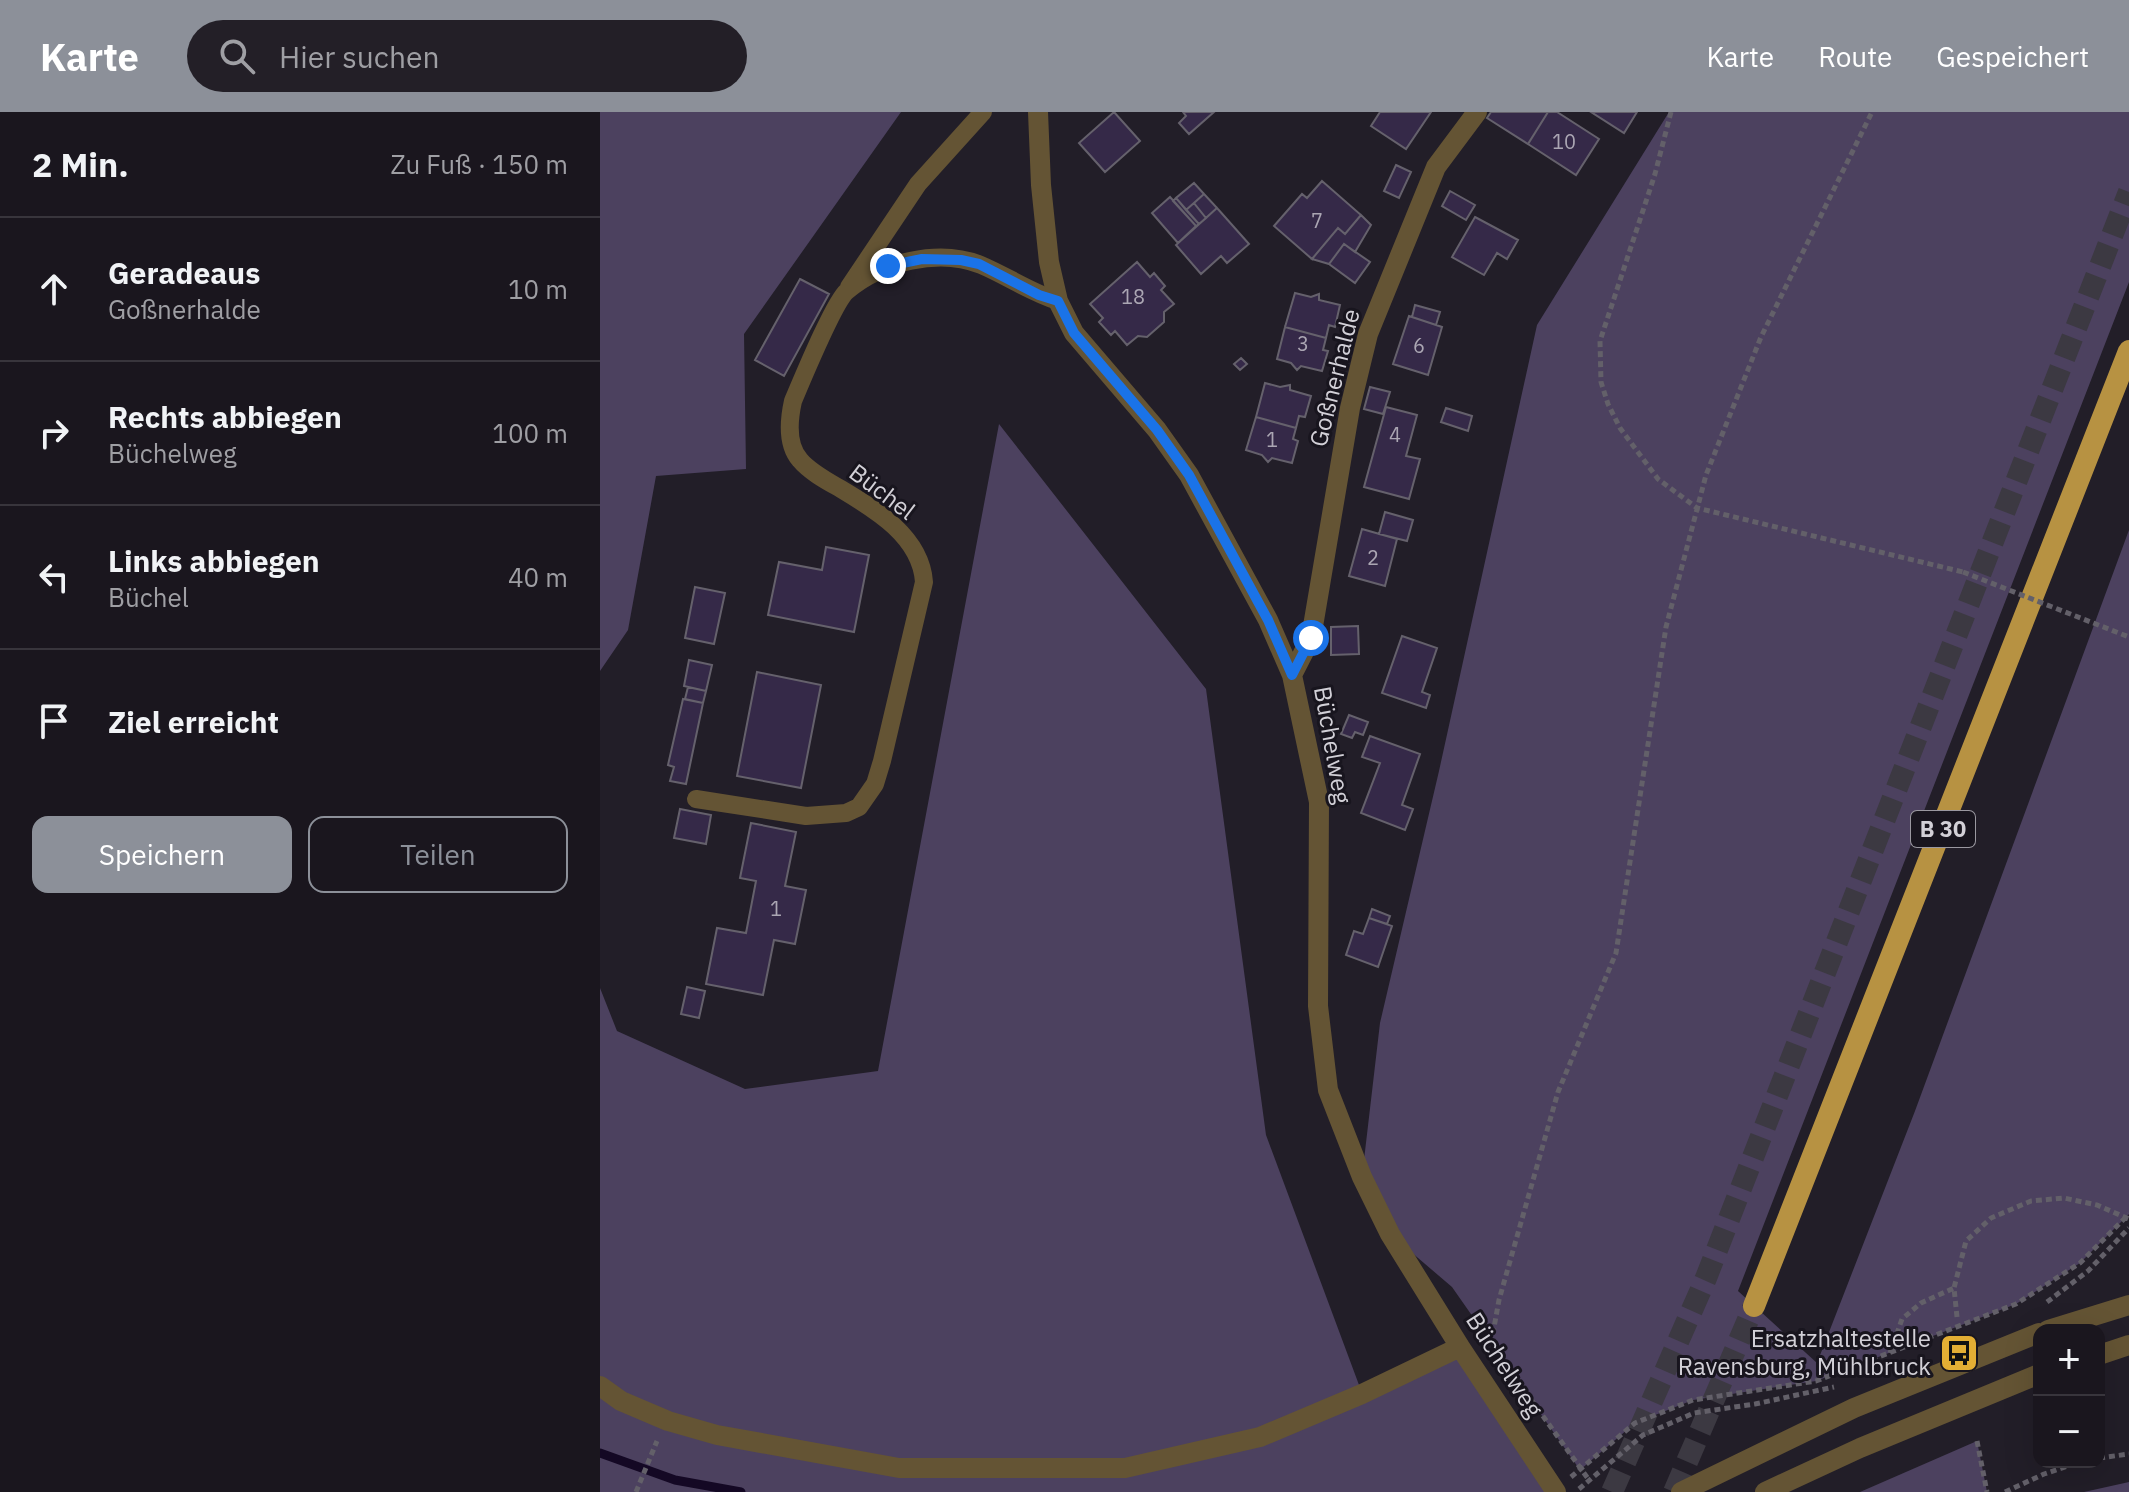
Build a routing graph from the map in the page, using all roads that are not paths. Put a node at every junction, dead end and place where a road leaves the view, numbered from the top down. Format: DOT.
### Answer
graph roads {
  1 [pos="983,112"];
  2 [pos="1038,112"];
  3 [pos="1477,112"];
  4 [pos="845,292"];
  5 [pos="1058,301"];
  6 [pos="2129,351"];
  7 [pos="1292,675"];
  8 [pos="696,799"];
  9 [pos="2129,1305"];
  10 [pos="1754,1306"];
  11 [pos="2067,1324"];
  12 [pos="2033,1335"];
  13 [pos="2129,1345"];
  14 [pos="1460,1347"];
  15 [pos="2105,1353"];
  16 [pos="2033,1376"];
  17 [pos="600,1386"];
  18 [pos="1556,1492"];
  19 [pos="1681,1492"];
  20 [pos="1765,1492"];
  1 -- 4 [label="lane, Büchel"];
  2 -- 5 [label="street, Büchelweg"];
  3 -- 7 [label="street, Goßnerhalde"];
  4 -- 5 [label="lane"];
  4 -- 8 [label="lane, Büchel"];
  5 -- 7 [label="street, Büchelweg"];
  6 -- 10 [label="highway, B 30"];
  7 -- 14 [label="street, Büchelweg"];
  9 -- 11 [label="street"];
  12 -- 19 [label="street"];
  13 -- 15 [label="street"];
  14 -- 17 [label="street"];
  14 -- 18 [label="street, Büchelweg"];
  16 -- 20 [label="street"];
}
